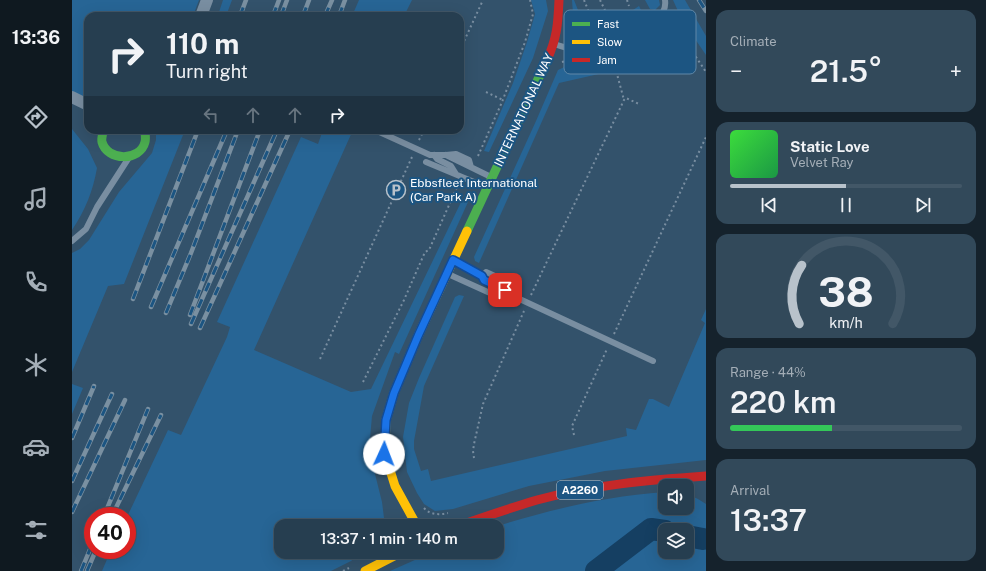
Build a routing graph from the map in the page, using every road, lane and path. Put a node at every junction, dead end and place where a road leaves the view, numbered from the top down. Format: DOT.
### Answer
graph roads {
  1 [pos="207,0"];
  2 [pos="483,0"];
  3 [pos="530,0"];
  4 [pos="558,0"];
  5 [pos="584,0"];
  6 [pos="600,0"];
  7 [pos="627,0"];
  8 [pos="665,0"];
  9 [pos="629,6"];
  10 [pos="588,10"];
  11 [pos="605,10"];
  12 [pos="663,10"];
  13 [pos="202,12"];
  14 [pos="464,41"];
  15 [pos="554,44"];
  16 [pos="564,47"];
  17 [pos="696,57"];
  18 [pos="564,61"];
  19 [pos="559,64"];
  20 [pos="706,71"];
  21 [pos="617,74"];
  22 [pos="486,92"];
  23 [pos="72,97"];
  24 [pos="503,100"];
  25 [pos="624,100"];
  26 [pos="84,103"];
  27 [pos="639,104"];
  28 [pos="102,134"];
  29 [pos="146,134"];
  30 [pos="384,134"];
  31 [pos="422,134"];
  32 [pos="706,137"];
  33 [pos="416,148"];
  34 [pos="434,155"];
  35 [pos="446,155"];
  36 [pos="129,158"];
  37 [pos="469,160"];
  38 [pos="426,162"];
  39 [pos="471,167"];
  40 [pos="459,175"];
  41 [pos="492,177"];
  42 [pos="487,188"];
  43 [pos="72,241"];
  44 [pos="453,260"];
  45 [pos="447,274"];
  46 [pos="511,295"];
  47 [pos="527,303"];
  48 [pos="611,341"];
  49 [pos="320,359"];
  50 [pos="652,360"];
  51 [pos="363,382"];
  52 [pos="574,435"];
  53 [pos="474,458"];
  54 [pos="706,476"];
  55 [pos="421,504"];
  56 [pos="426,510"];
  57 [pos="412,519"];
  58 [pos="479,519"];
  59 [pos="388,559"];
  60 [pos="365,571"];
  1 -- 13 [label="street"];
  2 -- 14 [label="path"];
  3 -- 24 [label="path"];
  4 -- 15 [label="street, INTERNATIONAL WAY"];
  5 -- 10 [label="path"];
  6 -- 11 [label="path"];
  7 -- 9 [label="path"];
  8 -- 12 [label="lane"];
  15 -- 16 [label="lane"];
  15 -- 41 [label="street, INTERNATIONAL WAY"];
  17 -- 20 [label="path"];
  18 -- 19 [label="path"];
  21 -- 25 [label="path"];
  22 -- 24 [label="path"];
  23 -- 26 [label="street"];
  24 -- 37 [label="path"];
  25 -- 27 [label="path"];
  25 -- 47 [label="path"];
  28 -- 36 [label="street"];
  29 -- 36 [label="street"];
  30 -- 33 [label="lane"];
  31 -- 33 [label="path"];
  32 -- 48 [label="path"];
  33 -- 34 [label="lane"];
  33 -- 49 [label="path"];
  34 -- 35 [label="lane"];
  34 -- 40 [label="lane"];
  35 -- 37 [label="lane"];
  35 -- 39 [label="lane"];
  36 -- 43 [label="lane"];
  37 -- 39 [label="lane"];
  38 -- 40 [label="lane"];
  39 -- 41 [label="lane"];
  40 -- 42 [label="lane"];
  40 -- 51 [label="path"];
  41 -- 42 [label="street, INTERNATIONAL WAY"];
  42 -- 44 [label="street, INTERNATIONAL WAY"];
  44 -- 45 [label="street, INTERNATIONAL WAY"];
  44 -- 46 [label="lane"];
  45 -- 46 [label="lane"];
  45 -- 57 [label="street, INTERNATIONAL WAY"];
  46 -- 47 [label="lane"];
  47 -- 48 [label="lane"];
  47 -- 53 [label="path"];
  48 -- 50 [label="lane"];
  48 -- 52 [label="path"];
  54 -- 58 [label="street, A2260"];
  55 -- 56 [label="path"];
  59 -- 60 [label="street"];
}
